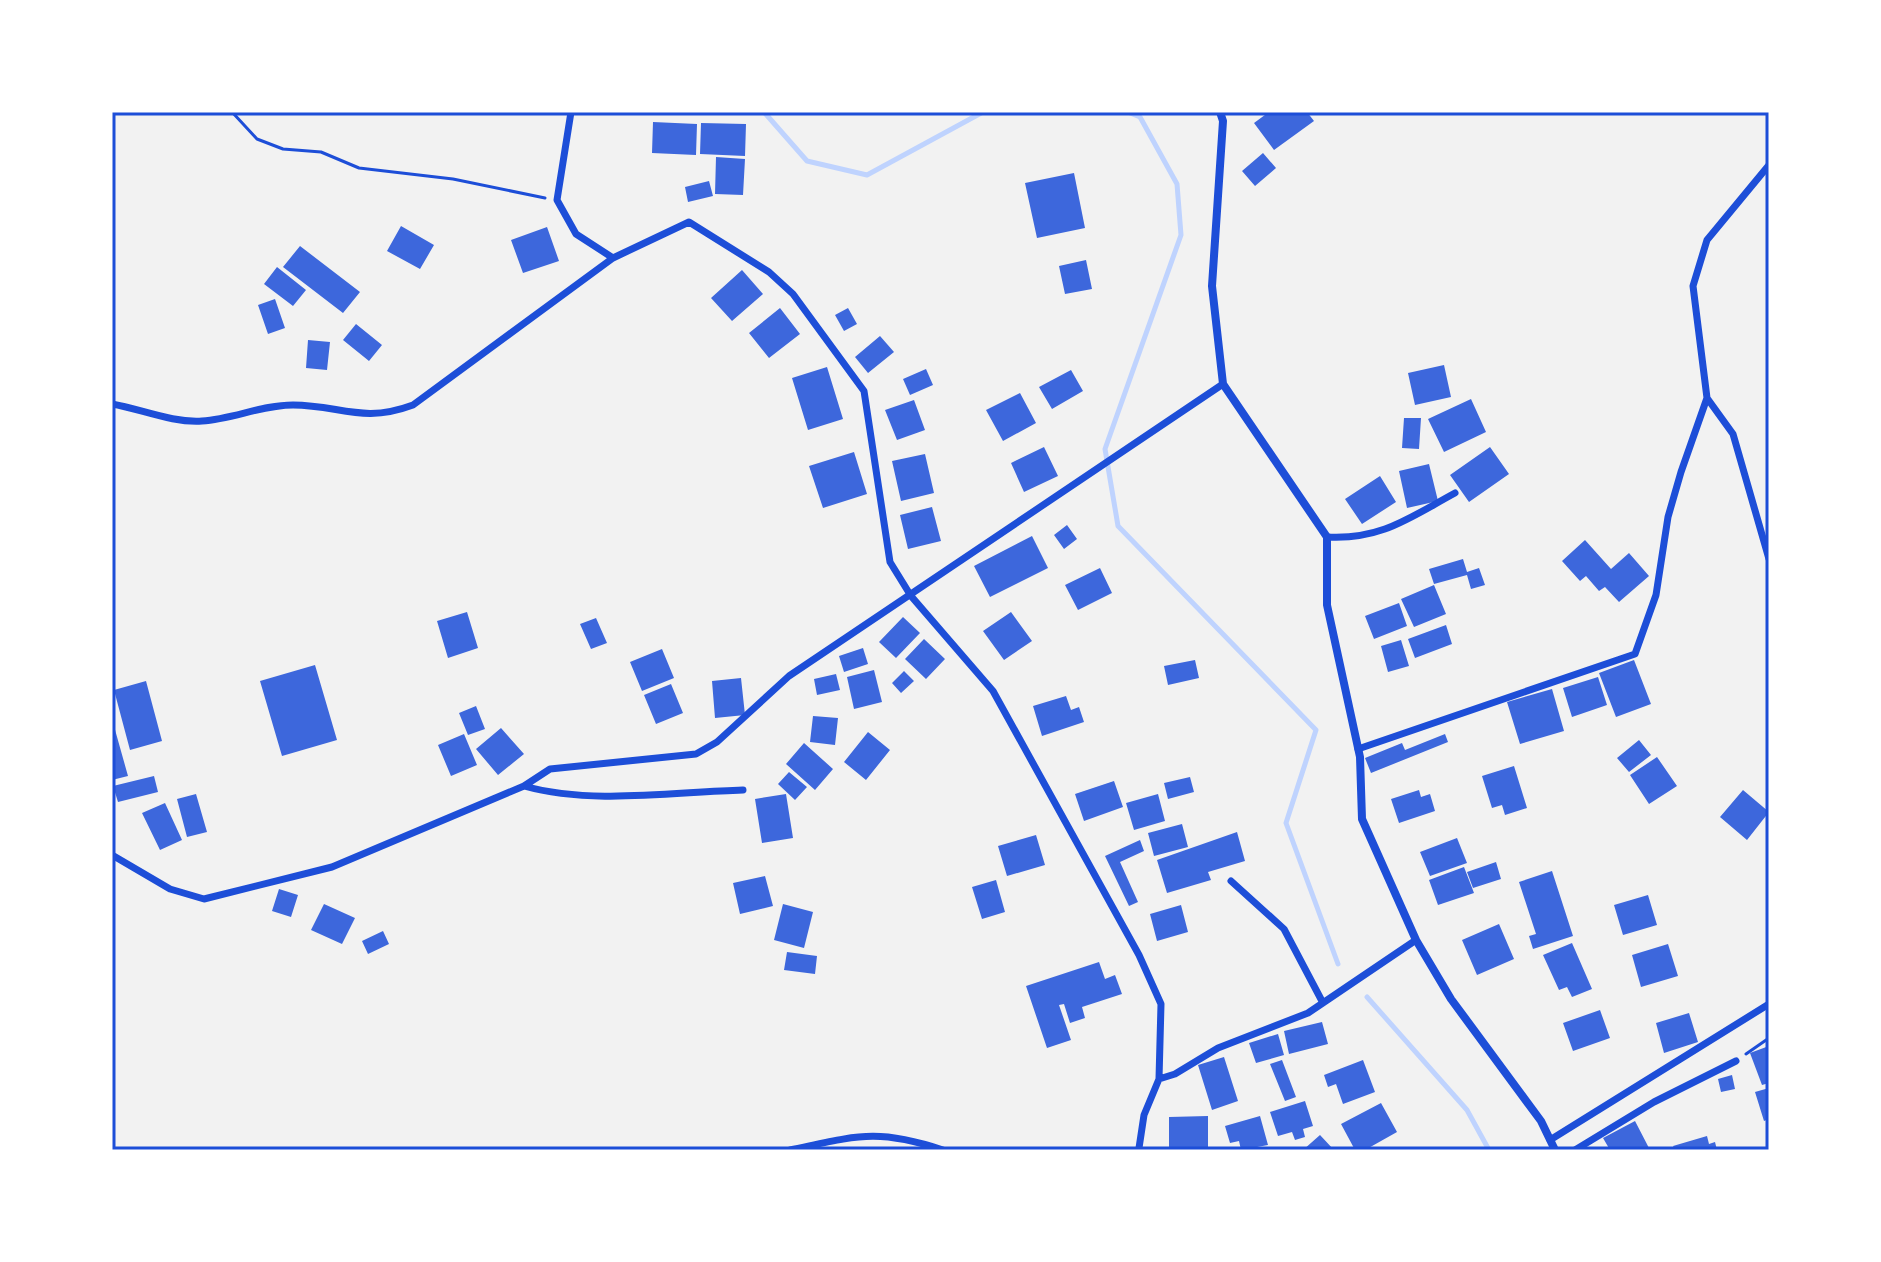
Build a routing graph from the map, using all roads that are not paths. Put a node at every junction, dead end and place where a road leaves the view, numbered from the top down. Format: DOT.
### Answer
graph roads {
  1 [pos="571,112"];
  2 [pos="1220,112"];
  3 [pos="1769,165"];
  4 [pos="613,258"];
  5 [pos="1223,384"];
  6 [pos="1707,398"];
  7 [pos="112,404"];
  8 [pos="1455,493"];
  9 [pos="1327,537"];
  10 [pos="1769,559"];
  11 [pos="911,596"];
  12 [pos="1358,749"];
  13 [pos="524,786"];
  14 [pos="743,790"];
  15 [pos="112,855"];
  16 [pos="1231,881"];
  17 [pos="1416,940"];
  18 [pos="1323,1003"];
  19 [pos="1769,1004"];
  20 [pos="1736,1061"];
  21 [pos="1159,1079"];
  22 [pos="1550,1140"];
  23 [pos="1138,1149"];
  24 [pos="790,1150"];
  25 [pos="943,1150"];
  26 [pos="1555,1150"];
  27 [pos="1575,1150"];
  1 -- 4 [label="street"];
  2 -- 5 [label="street"];
  3 -- 6 [label="street"];
  4 -- 7 [label="street"];
  4 -- 11 [label="street"];
  5 -- 9 [label="street"];
  5 -- 11 [label="street"];
  6 -- 10 [label="street"];
  6 -- 12 [label="street"];
  8 -- 9 [label="street"];
  9 -- 12 [label="street"];
  11 -- 13 [label="street"];
  11 -- 21 [label="street"];
  12 -- 17 [label="street"];
  13 -- 14 [label="street"];
  13 -- 15 [label="street"];
  16 -- 18 [label="street"];
  17 -- 18 [label="street"];
  17 -- 22 [label="street"];
  18 -- 21 [label="street"];
  19 -- 22 [label="street"];
  20 -- 27 [label="street"];
  21 -- 23 [label="street"];
  22 -- 26 [label="street"];
  24 -- 25 [label="street"];
}
